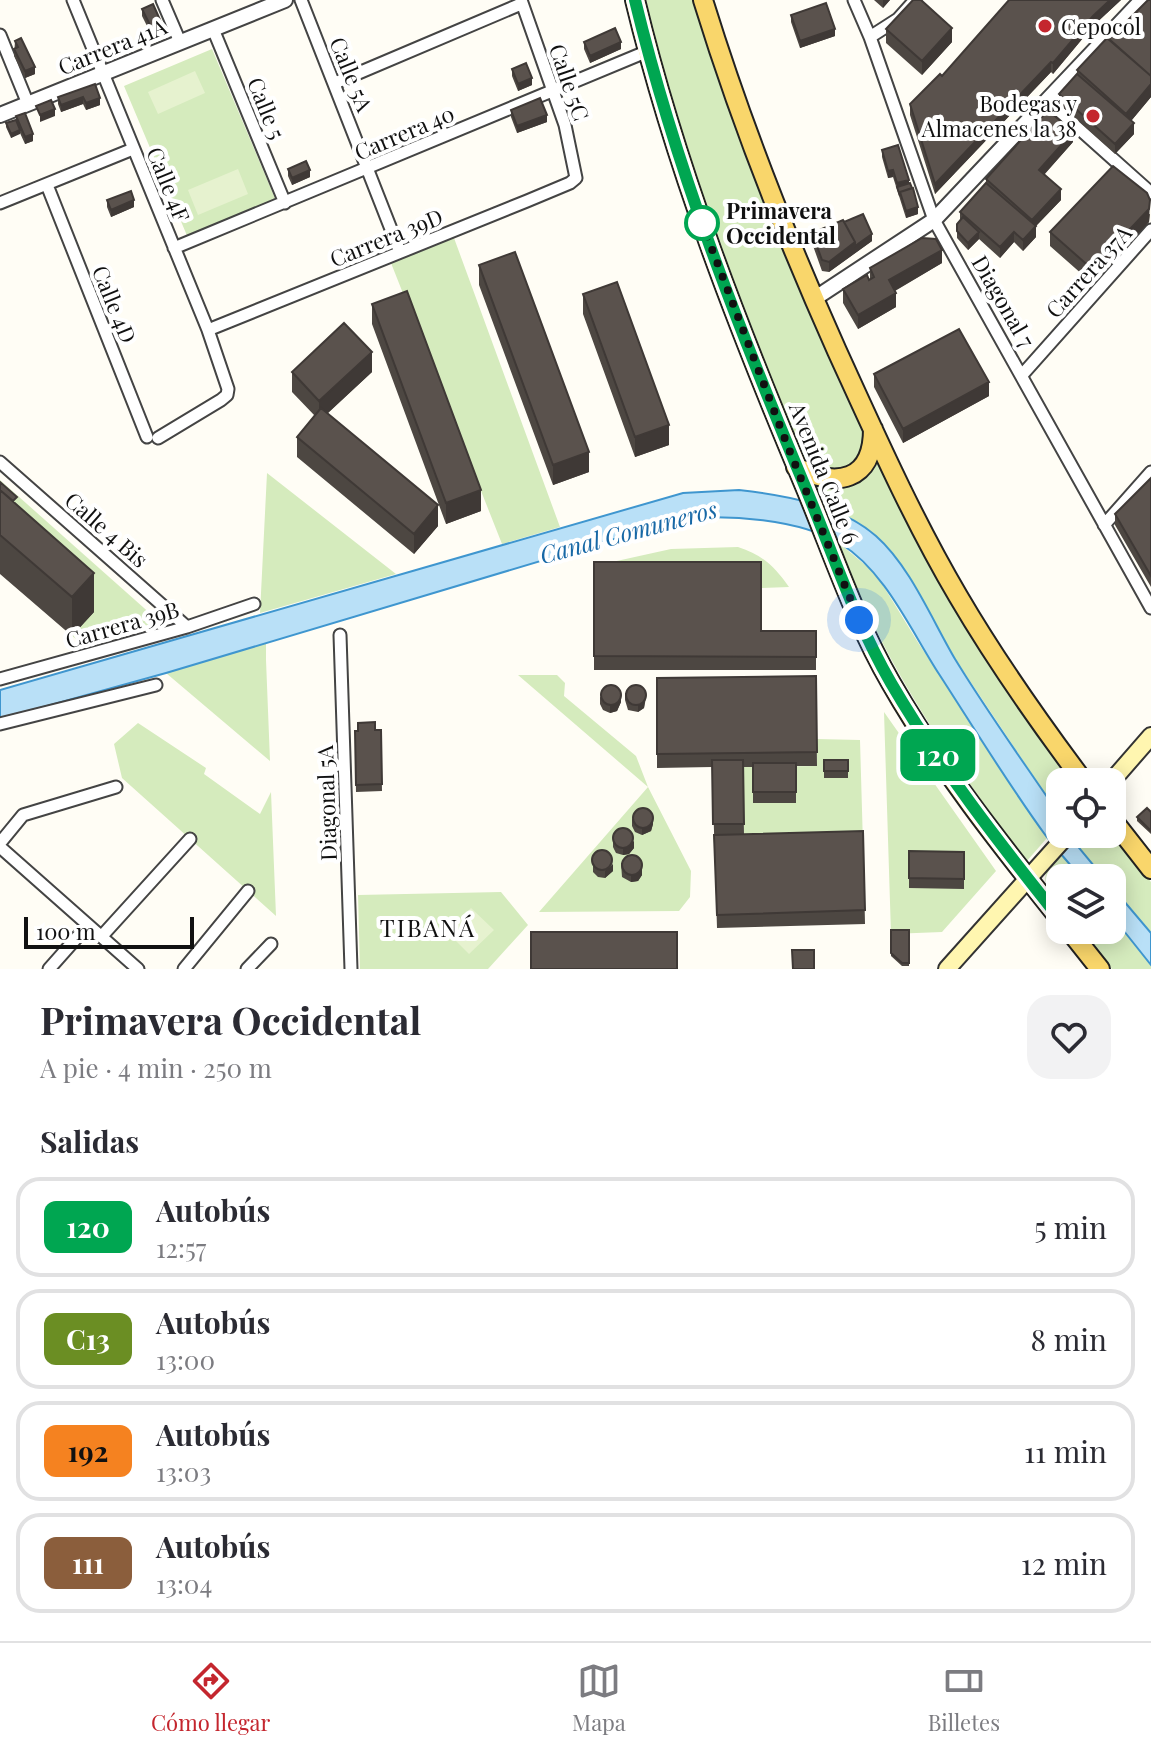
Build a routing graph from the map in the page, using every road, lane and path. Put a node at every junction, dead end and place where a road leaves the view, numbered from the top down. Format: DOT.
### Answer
graph roads {
  1 [pos="73,0"];
  2 [pos="162,0"];
  3 [pos="285,0"];
  4 [pos="301,0"];
  5 [pos="635,0"];
  6 [pos="703,0"];
  7 [pos="854,0"];
  8 [pos="915,0"];
  9 [pos="1142,0"];
  10 [pos="521,2"];
  11 [pos="213,29"];
  12 [pos="0,35"];
  13 [pos="870,37"];
  14 [pos="180,42"];
  15 [pos="648,51"];
  16 [pos="103,73"];
  17 [pos="335,83"];
  18 [pos="552,91"];
  19 [pos="1047,100"];
  20 [pos="28,104"];
  21 [pos="0,115"];
  22 [pos="133,149"];
  23 [pos="369,168"];
  24 [pos="576,178"];
  25 [pos="47,185"];
  26 [pos="1151,193"];
  27 [pos="0,203"];
  28 [pos="285,203"];
  29 [pos="934,220"];
  30 [pos="1151,230"];
  31 [pos="174,248"];
  32 [pos="400,252"];
  33 [pos="814,299"];
  34 [pos="208,330"];
  35 [pos="1022,375"];
  36 [pos="227,383"];
  37 [pos="873,429"];
  38 [pos="0,462"];
  39 [pos="1151,472"];
  40 [pos="799,474"];
  41 [pos="1104,525"];
  42 [pos="254,604"];
  43 [pos="1151,608"];
  44 [pos="187,627"];
  45 [pos="340,635"];
  46 [pos="0,679"];
  47 [pos="156,685"];
  48 [pos="0,724"];
  49 [pos="1151,736"];
  50 [pos="1074,768"];
  51 [pos="1123,768"];
  52 [pos="116,787"];
  53 [pos="1126,837"];
  54 [pos="190,839"];
  55 [pos="0,845"];
  56 [pos="1056,848"];
  57 [pos="1151,869"];
  58 [pos="1028,879"];
  59 [pos="248,891"];
  60 [pos="1046,902"];
  61 [pos="88,925"];
  62 [pos="101,937"];
  63 [pos="271,944"];
  64 [pos="1080,944"];
  65 [pos="49,969"];
  66 [pos="138,969"];
  67 [pos="184,969"];
  68 [pos="247,969"];
  69 [pos="351,969"];
  70 [pos="947,969"];
  71 [pos="1100,969"];
  1 -- 16 [label="street, Calle 4F"];
  2 -- 14 [label="street"];
  3 -- 11 [label="street, Carrera 41A"];
  4 -- 17 [label="street, Calle 5A"];
  5 -- 15 [label="main road, Avenida Calle 6"];
  6 -- 33 [label="main road"];
  7 -- 13 [label="street, Diagonal 7"];
  8 -- 13 [label="street"];
  9 -- 19 [label="street"];
  10 -- 17 [label="street"];
  10 -- 18 [label="street, Calle 5C"];
  11 -- 14 [label="street, Carrera 41A"];
  11 -- 28 [label="street, Calle 5"];
  12 -- 20 [label="street"];
  13 -- 29 [label="street, Diagonal 7"];
  14 -- 16 [label="street, Carrera 41A"];
  15 -- 18 [label="street, Carrera 40"];
  15 -- 40 [label="main road, Avenida Calle 6"];
  16 -- 20 [label="street, Carrera 41A"];
  16 -- 22 [label="street, Calle 4F"];
  17 -- 23 [label="street, Calle 5A"];
  18 -- 23 [label="street, Carrera 40"];
  18 -- 24 [label="street, Calle 5C"];
  19 -- 26 [label="street"];
  19 -- 29 [label="street"];
  20 -- 21 [label="street, Carrera 41A"];
  22 -- 25 [label="street"];
  22 -- 31 [label="street, Calle 4F"];
  23 -- 28 [label="street, Carrera 40"];
  23 -- 32 [label="street, Calle 5A"];
  24 -- 32 [label="street, Carrera 39D"];
  25 -- 27 [label="street"];
  25 -- 36 [label="street, Calle 4D"];
  28 -- 31 [label="street, Carrera 40"];
  29 -- 33 [label="street"];
  29 -- 35 [label="street, Diagonal 7"];
  30 -- 35 [label="street, Carrera 37A"];
  31 -- 34 [label="street, Calle 4F"];
  32 -- 34 [label="street, Carrera 39D"];
  33 -- 37 [label="main road"];
  34 -- 36 [label="street, Calle 4F"];
  35 -- 41 [label="street, Diagonal 7"];
  37 -- 40 [label="main road"];
  37 -- 50 [label="main road"];
  38 -- 44 [label="street, Calle 4 Bis"];
  39 -- 41 [label="street"];
  40 -- 58 [label="main road, Avenida Calle 6"];
  41 -- 43 [label="street, Diagonal 7"];
  42 -- 44 [label="street, Carrera 39B"];
  44 -- 46 [label="street, Carrera 39B"];
  45 -- 69 [label="street, Diagonal 5A"];
  47 -- 48 [label="street"];
  49 -- 51 [label="main road"];
  52 -- 55 [label="street"];
  53 -- 57 [label="main road"];
  54 -- 62 [label="street"];
  55 -- 61 [label="street"];
  56 -- 58 [label="main road"];
  58 -- 60 [label="main road, Avenida Calle 6"];
  58 -- 70 [label="main road"];
  59 -- 67 [label="street"];
  61 -- 62 [label="street"];
  61 -- 65 [label="street"];
  62 -- 66 [label="street"];
  63 -- 68 [label="street"];
  64 -- 71 [label="main road"];
}
